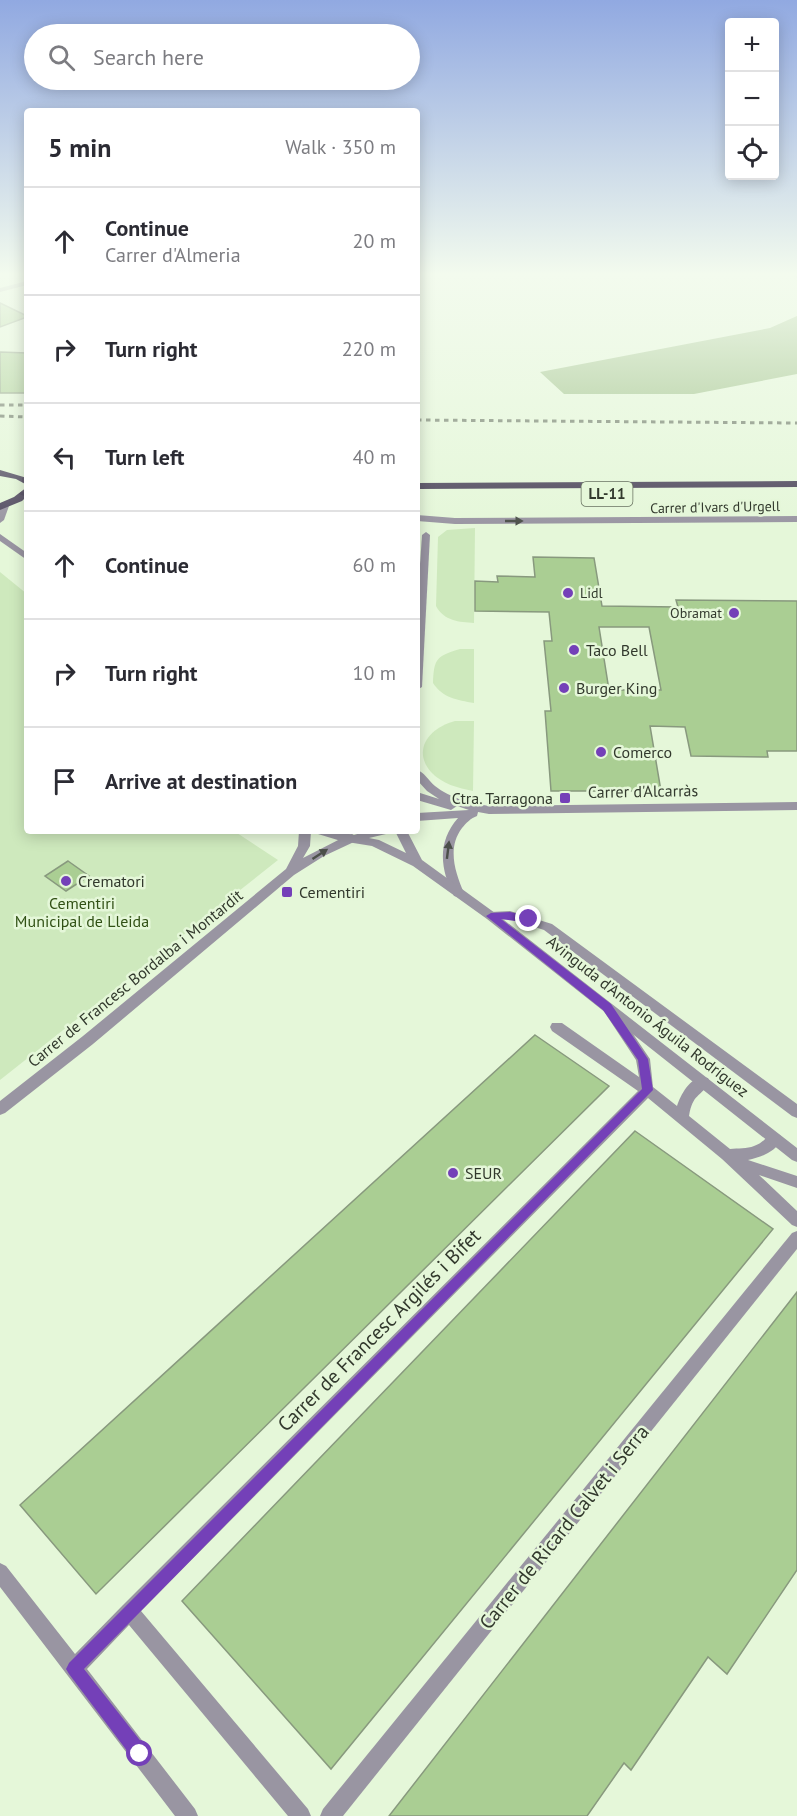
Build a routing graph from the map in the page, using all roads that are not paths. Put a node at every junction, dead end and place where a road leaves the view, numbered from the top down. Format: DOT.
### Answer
graph roads {
  1 [pos="0,473"];
  2 [pos="797,484"];
  3 [pos="24,486"];
  4 [pos="420,486"];
  5 [pos="24,489"];
  6 [pos="797,493"];
  7 [pos="420,495"];
  8 [pos="2,507"];
  9 [pos="420,518"];
  10 [pos="797,519"];
  11 [pos="0,520"];
  12 [pos="455,521"];
  13 [pos="420,528"];
  14 [pos="426,535"];
  15 [pos="0,536"];
  16 [pos="24,555"];
  17 [pos="420,636"];
  18 [pos="420,777"];
  19 [pos="420,797"];
  20 [pos="797,806"];
  21 [pos="473,810"];
  22 [pos="420,817"];
  23 [pos="305,834"];
  24 [pos="335,834"];
  25 [pos="369,834"];
  26 [pos="402,834"];
  27 [pos="352,838"];
  28 [pos="417,863"];
  29 [pos="290,872"];
  30 [pos="458,893"];
  31 [pos="491,916"];
  32 [pos="607,1007"];
  33 [pos="557,1028"];
  34 [pos="703,1082"];
  35 [pos="648,1090"];
  36 [pos="0,1109"];
  37 [pos="797,1113"];
  38 [pos="682,1119"];
  39 [pos="775,1139"];
  40 [pos="797,1156"];
  41 [pos="730,1157"];
  42 [pos="797,1182"];
  43 [pos="797,1220"];
  44 [pos="797,1238"];
  45 [pos="0,1572"];
  46 [pos="129,1611"];
  47 [pos="74,1669"];
  48 [pos="188,1816"];
  49 [pos="301,1816"];
  50 [pos="330,1816"];
  1 -- 3 [label="main road"];
  2 -- 4 [label="highway, LL-11"];
  5 -- 8 [label="main road"];
  6 -- 7 [label="highway, LL-11"];
  8 -- 11 [label="street"];
  9 -- 12 [label="street, Carrer d'Ivars d'Urgell"];
  12 -- 10 [label="street, Carrer d'Ivars d'Urgell, one-way"];
  12 -- 14 [label="street"];
  13 -- 14 [label="street"];
  14 -- 17 [label="street"];
  15 -- 16 [label="street"];
  18 -- 21 [label="street, Carrer d'Alcarràs"];
  19 -- 21 [label="street, Carrer d'Alcarràs"];
  20 -- 21 [label="street, Carrer d'Alcarràs"];
  21 -- 22 [label="street, Carrer d'Alcarràs"];
  30 -- 21 [label="street, one-way"];
  23 -- 29 [label="street, Carrer de Francesc Bordalba i Montardit"];
  24 -- 27 [label="street, Avinguda d'Antonio Águila Rodríguez"];
  25 -- 27 [label="street, Avinguda d'Antonio Águila Rodríguez"];
  26 -- 28 [label="street, Avinguda d'Antonio Águila Rodríguez"];
  27 -- 28 [label="street, Avinguda d'Antonio Águila Rodríguez"];
  29 -- 27 [label="street, Carrer de Francesc Bordalba i Montardit, one-way"];
  28 -- 30 [label="street, Avinguda d'Antonio Águila Rodríguez"];
  29 -- 36 [label="street, Carrer de Francesc Bordalba i Montardit"];
  30 -- 31 [label="street, Avinguda d'Antonio Águila Rodríguez"];
  31 -- 32 [label="street, Avinguda d'Antonio Águila Rodríguez"];
  31 -- 37 [label="street"];
  32 -- 34 [label="street, Avinguda d'Antonio Águila Rodríguez"];
  32 -- 35 [label="street"];
  33 -- 35 [label="street"];
  34 -- 38 [label="street"];
  34 -- 39 [label="street, Avinguda d'Antonio Águila Rodríguez"];
  35 -- 38 [label="street"];
  35 -- 46 [label="street, Carrer de Francesc Argilés i Bifet"];
  38 -- 41 [label="street"];
  39 -- 40 [label="street, Avinguda d'Antonio Águila Rodríguez"];
  39 -- 41 [label="street"];
  41 -- 42 [label="street"];
  41 -- 43 [label="street"];
  44 -- 50 [label="street, Carrer de Ricard Calvet i Serra"];
  45 -- 47 [label="street"];
  46 -- 47 [label="street, Carrer de Francesc Argilés i Bifet"];
  46 -- 49 [label="street"];
  47 -- 48 [label="street"];
}
